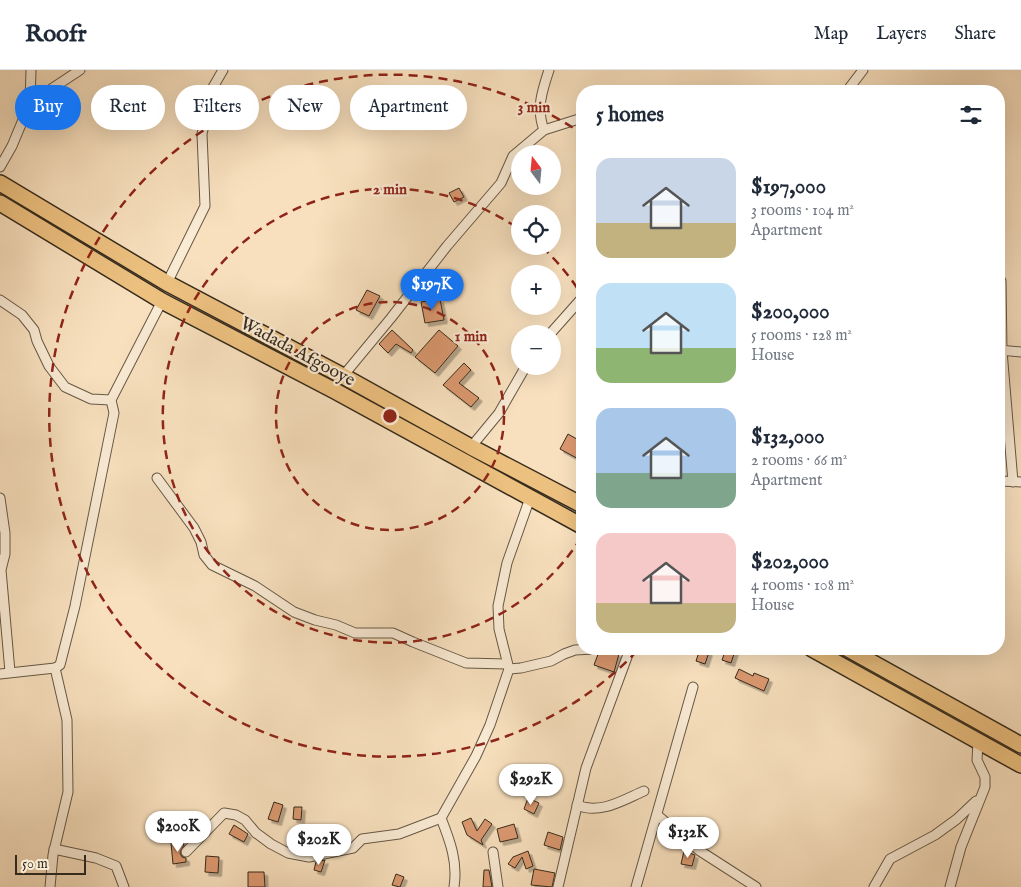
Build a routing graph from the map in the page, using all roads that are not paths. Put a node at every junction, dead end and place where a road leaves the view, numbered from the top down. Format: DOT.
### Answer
graph roads {
  1 [pos="31,70"];
  2 [pos="80,70"];
  3 [pos="223,70"];
  4 [pos="549,70"];
  5 [pos="863,70"];
  6 [pos="31,85"];
  7 [pos="57,85"];
  8 [pos="852,85"];
  9 [pos="576,120"];
  10 [pos="19,130"];
  11 [pos="544,130"];
  12 [pos="0,167"];
  13 [pos="0,182"];
  14 [pos="0,203"];
  15 [pos="167,283"];
  16 [pos="0,300"];
  17 [pos="162,301"];
  18 [pos="576,305"];
  19 [pos="558,325"];
  20 [pos="1005,350"];
  21 [pos="1021,352"];
  22 [pos="521,375"];
  23 [pos="343,376"];
  24 [pos="1005,383"];
  25 [pos="111,400"];
  26 [pos="471,447"];
  27 [pos="158,478"];
  28 [pos="1017,482"];
  29 [pos="0,498"];
  30 [pos="530,498"];
  31 [pos="576,502"];
  32 [pos="576,523"];
  33 [pos="576,650"];
  34 [pos="628,655"];
  35 [pos="823,655"];
  36 [pos="859,655"];
  37 [pos="508,666"];
  38 [pos="55,668"];
  39 [pos="10,672"];
  40 [pos="0,674"];
  41 [pos="693,687"];
  42 [pos="978,742"];
  43 [pos="1021,746"];
  44 [pos="1021,765"];
  45 [pos="644,791"];
  46 [pos="979,798"];
  47 [pos="577,805"];
  48 [pos="656,815"];
  49 [pos="441,818"];
  50 [pos="54,849"];
  51 [pos="186,852"];
  52 [pos="492,852"];
  53 [pos="50,887"];
  54 [pos="124,887"];
  55 [pos="454,887"];
  56 [pos="498,887"];
  57 [pos="558,887"];
  58 [pos="636,887"];
  59 [pos="756,887"];
  60 [pos="874,887"];
  61 [pos="950,887"];
  1 -- 6 [label="street"];
  2 -- 7 [label="street"];
  3 -- 15 [label="street"];
  4 -- 11 [label="street"];
  5 -- 8 [label="street"];
  9 -- 11 [label="street"];
  10 -- 12 [label="street"];
  11 -- 23 [label="street"];
  13 -- 15 [label="highway, Wadada Afgooye"];
  14 -- 17 [label="highway, Wadada Afgooye"];
  15 -- 23 [label="highway, Wadada Afgooye"];
  16 -- 25 [label="street"];
  17 -- 25 [label="street"];
  17 -- 30 [label="highway, Wadada Afgooye"];
  18 -- 19 [label="street"];
  20 -- 21 [label="street"];
  22 -- 26 [label="street"];
  23 -- 26 [label="highway, Wadada Afgooye"];
  24 -- 28 [label="street"];
  25 -- 38 [label="street"];
  26 -- 31 [label="highway, Wadada Afgooye"];
  27 -- 37 [label="street"];
  29 -- 39 [label="street"];
  30 -- 32 [label="highway, Wadada Afgooye"];
  30 -- 37 [label="street"];
  33 -- 37 [label="street"];
  34 -- 47 [label="street"];
  35 -- 42 [label="highway"];
  36 -- 43 [label="highway"];
  37 -- 49 [label="street"];
  38 -- 39 [label="street"];
  38 -- 50 [label="street"];
  39 -- 40 [label="street"];
  41 -- 48 [label="street"];
  42 -- 44 [label="highway"];
  42 -- 46 [label="street"];
  45 -- 47 [label="street"];
  46 -- 60 [label="street"];
  46 -- 61 [label="street"];
  47 -- 57 [label="street"];
  48 -- 58 [label="street"];
  48 -- 59 [label="street"];
  49 -- 51 [label="street"];
  49 -- 55 [label="street"];
  50 -- 53 [label="street"];
  50 -- 54 [label="street"];
  52 -- 56 [label="street"];
}
